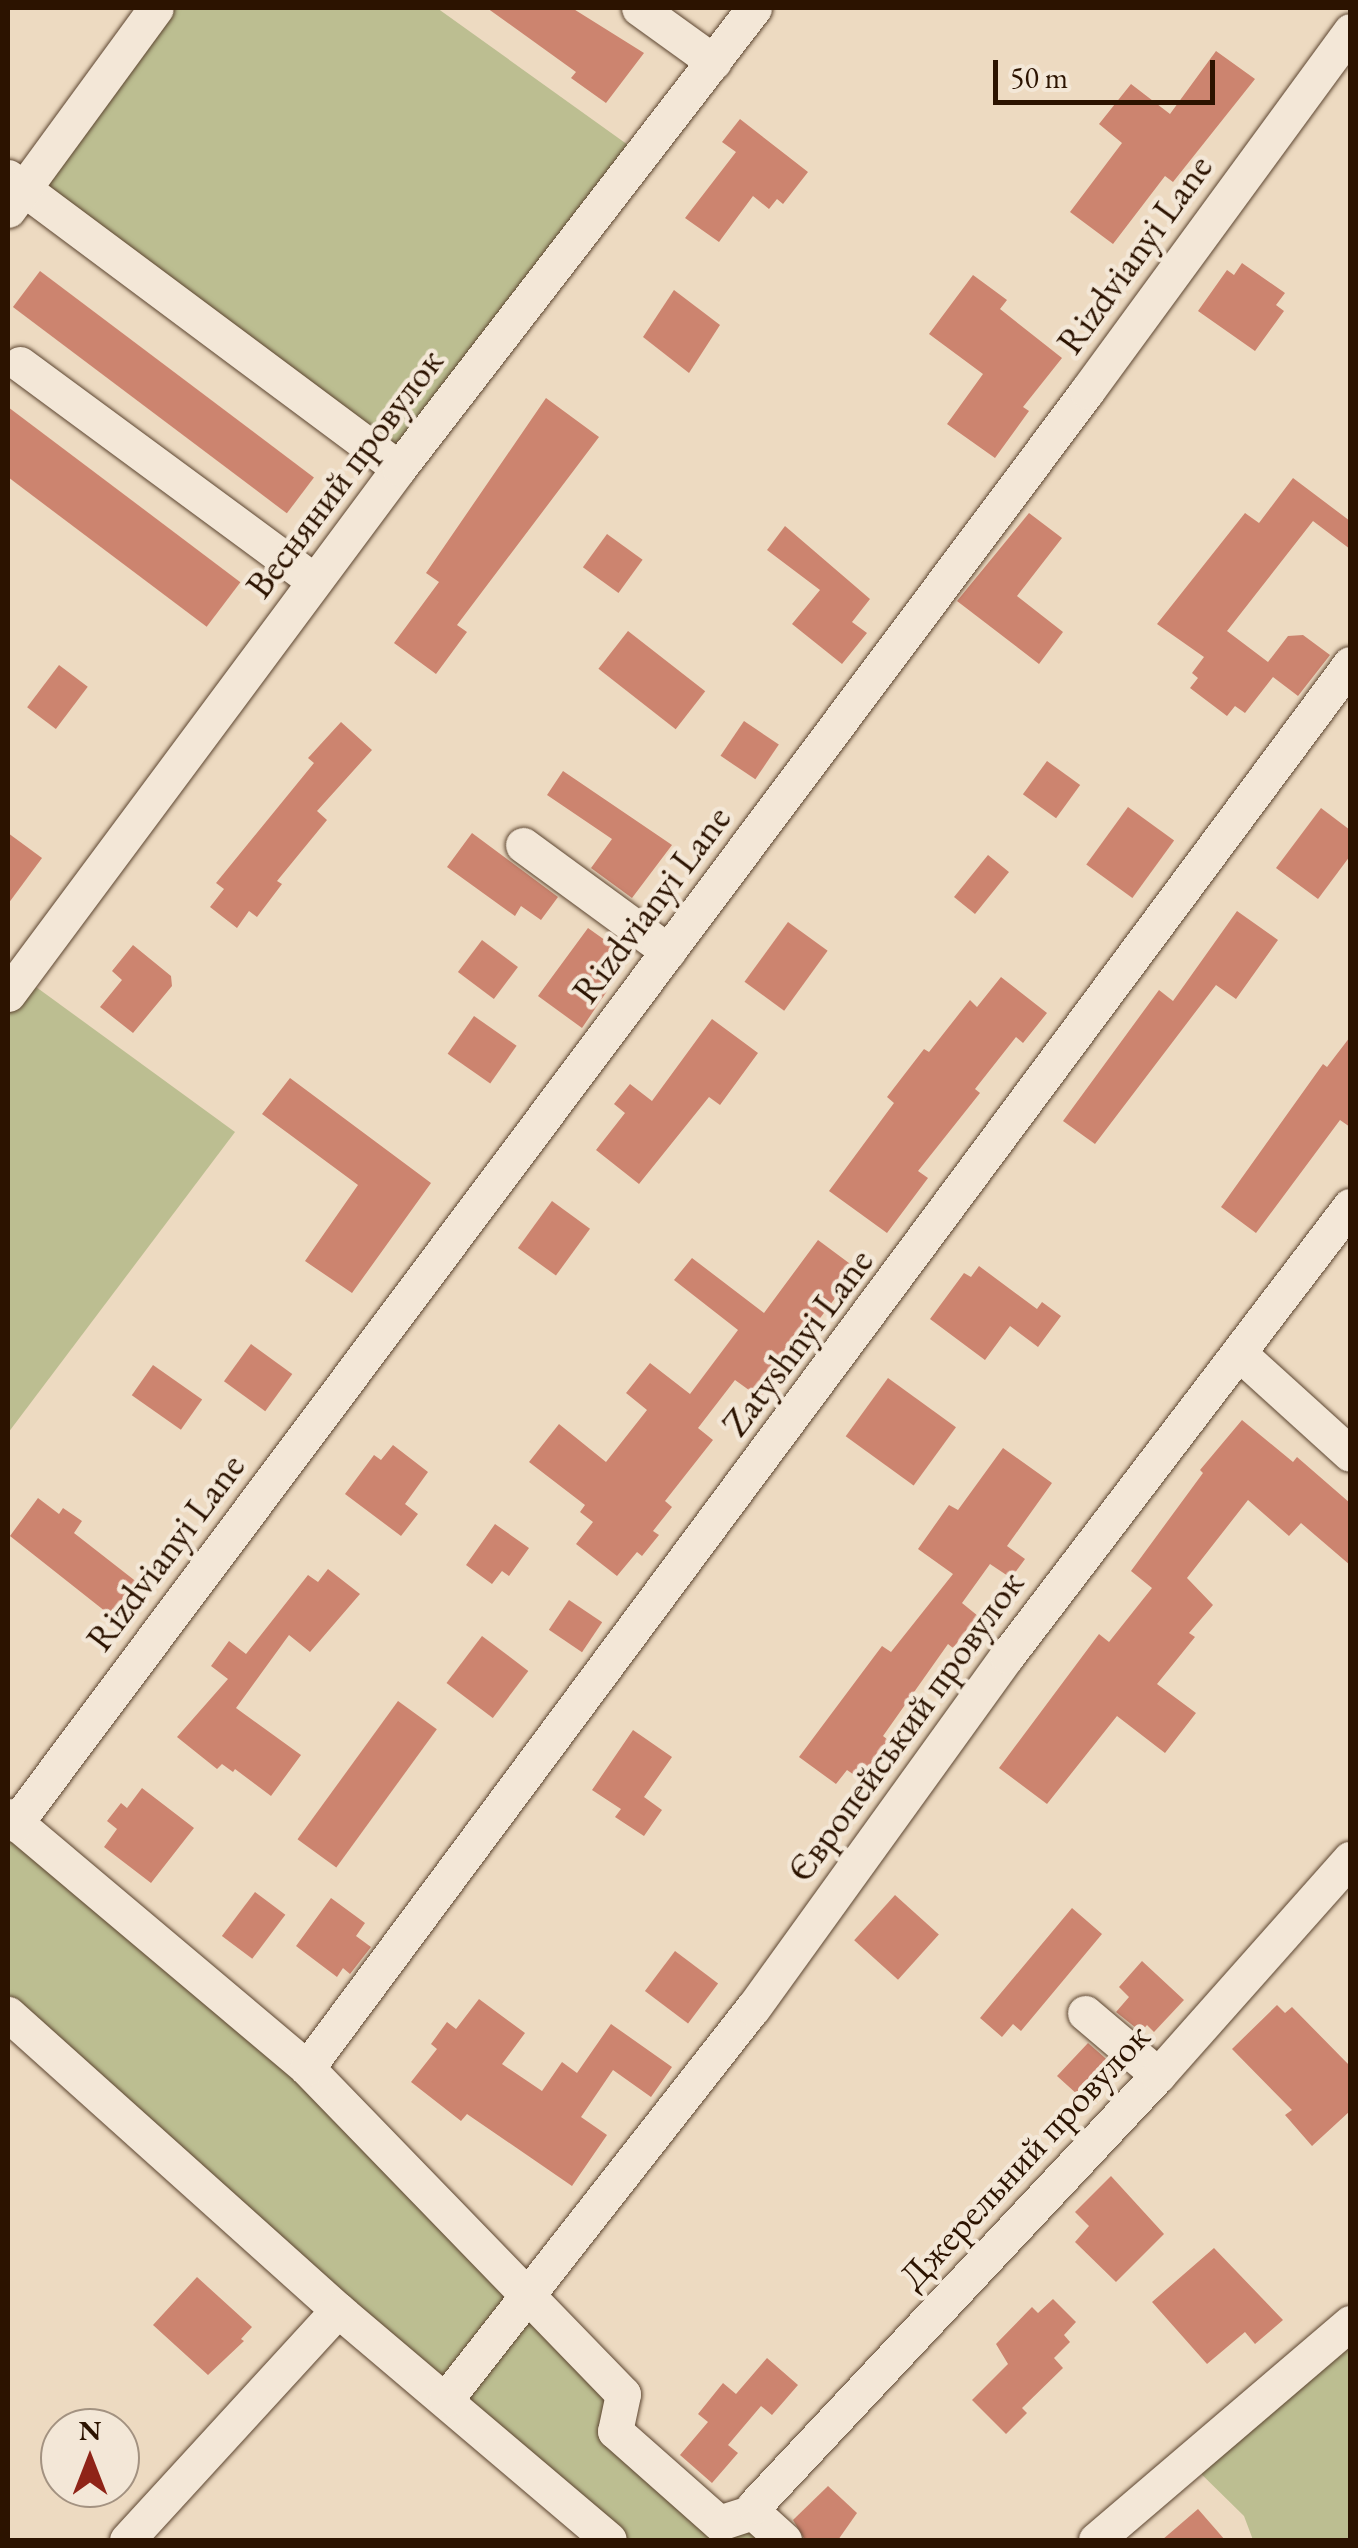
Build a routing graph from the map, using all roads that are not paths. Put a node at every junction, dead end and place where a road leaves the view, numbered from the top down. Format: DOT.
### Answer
graph roads {
  1 [pos="156,8"];
  2 [pos="639,8"];
  3 [pos="754,8"];
  4 [pos="1350,31"];
  5 [pos="714,62"];
  6 [pos="13,192"];
  7 [pos="20,364"];
  8 [pos="399,468"];
  9 [pos="314,581"];
  10 [pos="1350,664"];
  11 [pos="523,845"];
  12 [pos="668,951"];
  13 [pos="8,994"];
  14 [pos="1350,1206"];
  15 [pos="1241,1355"];
  16 [pos="1350,1454"];
  17 [pos="11,1820"];
  18 [pos="1350,1858"];
  19 [pos="1085,2013"];
  20 [pos="8,2014"];
  21 [pos="306,2068"];
  22 [pos="1158,2075"];
  23 [pos="526,2296"];
  24 [pos="338,2310"];
  25 [pos="1350,2324"];
  26 [pos="446,2398"];
  27 [pos="754,2506"];
  28 [pos="127,2540"];
  29 [pos="609,2540"];
  30 [pos="784,2540"];
  31 [pos="1096,2540"];
  1 -- 6 [label="street"];
  2 -- 5 [label="street"];
  3 -- 5 [label="street, Весняний провулок"];
  4 -- 12 [label="street, Rizdvianyi Lane"];
  5 -- 8 [label="street, Весняний провулок"];
  6 -- 8 [label="street"];
  7 -- 9 [label="street"];
  8 -- 9 [label="street, Весняний провулок"];
  9 -- 13 [label="street, Весняний провулок"];
  10 -- 21 [label="street, Zatyshnyi Lane"];
  11 -- 12 [label="street"];
  12 -- 17 [label="street, Rizdvianyi Lane"];
  14 -- 15 [label="street, Європейський провулок"];
  15 -- 16 [label="street"];
  15 -- 23 [label="street, Європейський провулок"];
  17 -- 21 [label="street"];
  18 -- 22 [label="street, Джерельний провулок"];
  19 -- 22 [label="street"];
  20 -- 24 [label="street"];
  21 -- 23 [label="street"];
  22 -- 27 [label="street, Джерельний провулок"];
  23 -- 26 [label="street, Європейський провулок"];
  23 -- 30 [label="street"];
  24 -- 26 [label="street"];
  24 -- 28 [label="street"];
  25 -- 31 [label="street"];
  26 -- 29 [label="street"];
}
